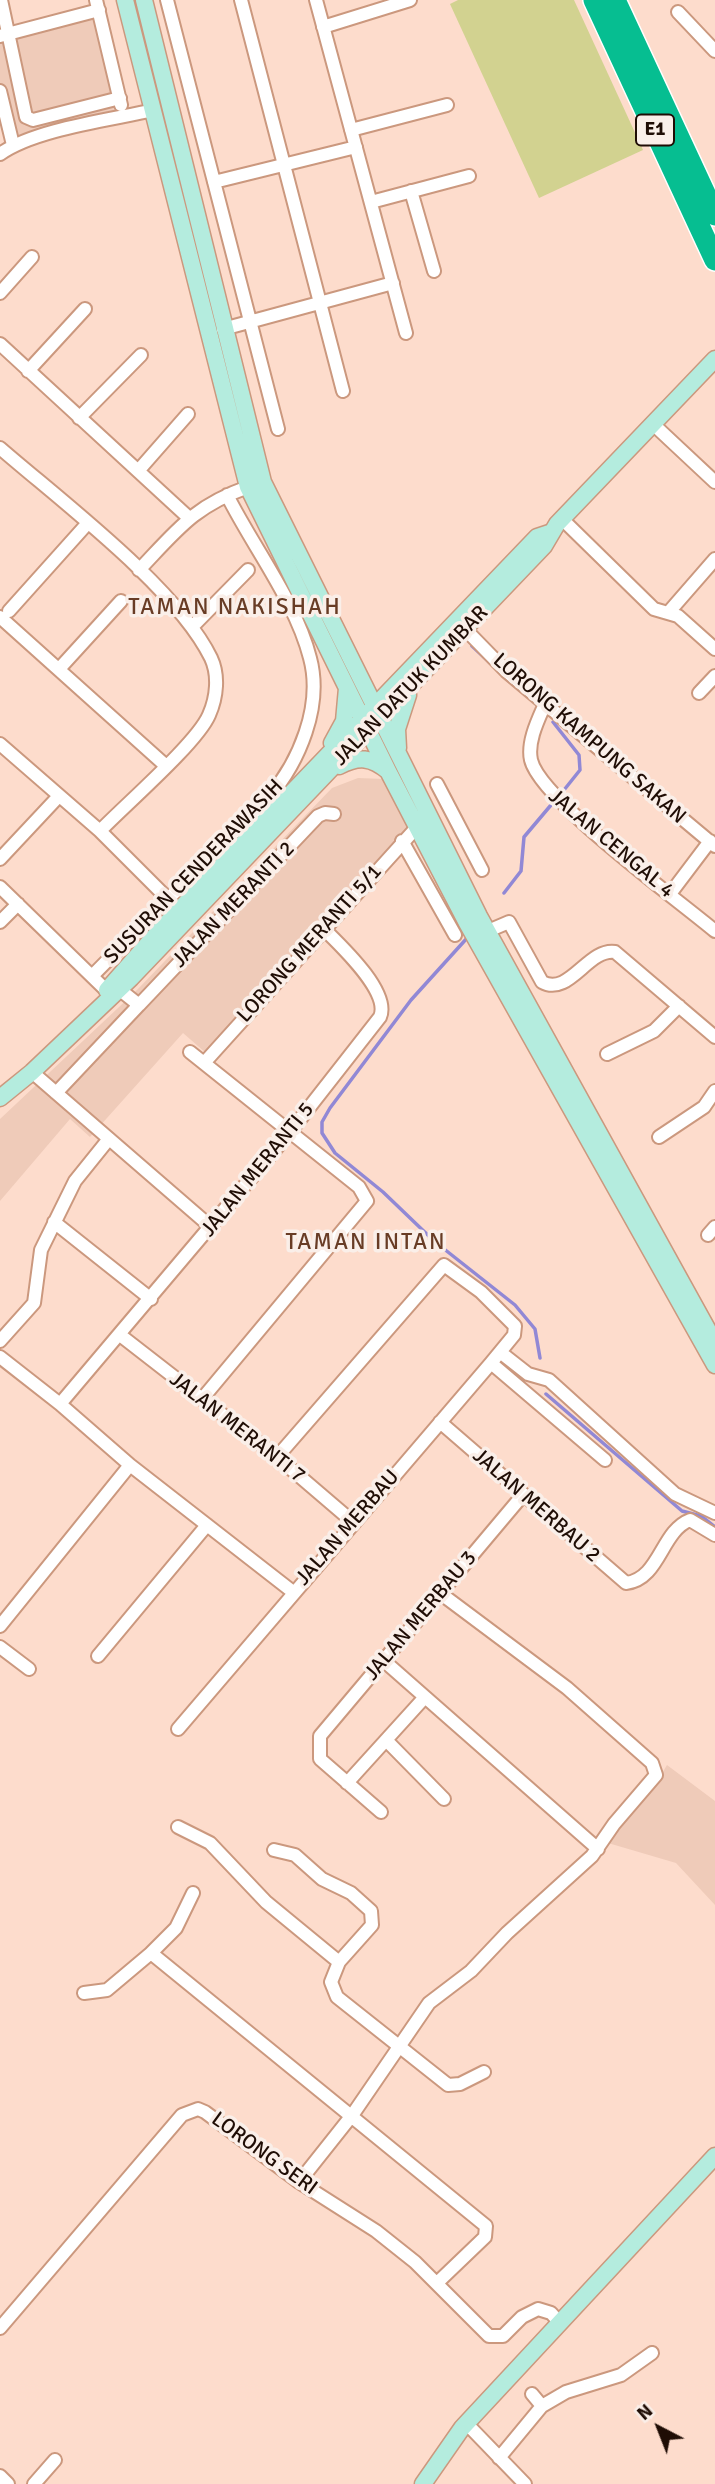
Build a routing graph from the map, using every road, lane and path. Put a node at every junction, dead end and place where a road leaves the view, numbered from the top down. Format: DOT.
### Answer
graph roads {
  1 [pos="1,0"];
  2 [pos="125,0"];
  3 [pos="144,0"];
  4 [pos="167,0"];
  5 [pos="241,0"];
  6 [pos="316,0"];
  7 [pos="410,0"];
  8 [pos="594,0"];
  9 [pos="615,0"];
  10 [pos="97,5"];
  11 [pos="678,12"];
  12 [pos="323,27"];
  13 [pos="4,35"];
  14 [pos="715,51"];
  15 [pos="0,91"];
  16 [pos="120,98"];
  17 [pos="447,105"];
  18 [pos="23,109"];
  19 [pos="154,110"];
  20 [pos="5,113"];
  21 [pos="124,117"];
  22 [pos="351,130"];
  23 [pos="13,145"];
  24 [pos="356,146"];
  25 [pos="0,154"];
  26 [pos="284,165"];
  27 [pos="468,176"];
  28 [pos="214,182"];
  29 [pos="411,191"];
  30 [pos="371,202"];
  31 [pos="715,215"];
  32 [pos="32,257"];
  33 [pos="715,260"];
  34 [pos="434,271"];
  35 [pos="393,283"];
  36 [pos="0,293"];
  37 [pos="320,303"];
  38 [pos="85,309"];
  39 [pos="251,322"];
  40 [pos="223,329"];
  41 [pos="406,333"];
  42 [pos="0,344"];
  43 [pos="141,355"];
  44 [pos="715,359"];
  45 [pos="29,371"];
  46 [pos="342,391"];
  47 [pos="188,414"];
  48 [pos="79,418"];
  49 [pos="653,424"];
  50 [pos="278,429"];
  51 [pos="0,447"];
  52 [pos="138,471"];
  53 [pos="715,482"];
  54 [pos="248,487"];
  55 [pos="227,495"];
  56 [pos="188,517"];
  57 [pos="562,519"];
  58 [pos="87,524"];
  59 [pos="543,535"];
  60 [pos="715,559"];
  61 [pos="139,570"];
  62 [pos="248,570"];
  63 [pos="121,601"];
  64 [pos="668,612"];
  65 [pos="4,614"];
  66 [pos="192,627"];
  67 [pos="465,629"];
  68 [pos="715,649"];
  69 [pos="59,669"];
  70 [pos="715,676"];
  71 [pos="353,679"];
  72 [pos="399,681"];
  73 [pos="416,681"];
  74 [pos="698,693"];
  75 [pos="545,704"];
  76 [pos="372,719"];
  77 [pos="0,744"];
  78 [pos="403,762"];
  79 [pos="165,765"];
  80 [pos="323,769"];
  81 [pos="388,771"];
  82 [pos="437,784"];
  83 [pos="59,796"];
  84 [pos="334,814"];
  85 [pos="418,826"];
  86 [pos="100,831"];
  87 [pos="402,841"];
  88 [pos="712,844"];
  89 [pos="471,848"];
  90 [pos="450,858"];
  91 [pos="0,859"];
  92 [pos="482,870"];
  93 [pos="0,887"];
  94 [pos="670,894"];
  95 [pos="170,901"];
  96 [pos="18,904"];
  97 [pos="0,922"];
  98 [pos="323,928"];
  99 [pos="488,931"];
  100 [pos="715,931"];
  101 [pos="455,935"];
  102 [pos="169,937"];
  103 [pos="187,955"];
  104 [pos="92,976"];
  105 [pos="113,990"];
  106 [pos="139,1005"];
  107 [pos="679,1006"];
  108 [pos="715,1037"];
  109 [pos="190,1052"];
  110 [pos="607,1054"];
  111 [pos="204,1063"];
  112 [pos="32,1072"];
  113 [pos="715,1091"];
  114 [pos="56,1093"];
  115 [pos="0,1098"];
  116 [pos="704,1107"];
  117 [pos="715,1117"];
  118 [pos="290,1132"];
  119 [pos="659,1137"];
  120 [pos="108,1140"];
  121 [pos="54,1222"];
  122 [pos="211,1227"];
  123 [pos="656,1249"];
  124 [pos="151,1299"];
  125 [pos="120,1335"];
  126 [pos="0,1341"];
  127 [pos="715,1343"];
  128 [pos="500,1352"];
  129 [pos="0,1357"];
  130 [pos="491,1363"];
  131 [pos="715,1365"];
  132 [pos="202,1399"];
  133 [pos="60,1404"];
  134 [pos="440,1422"];
  135 [pos="277,1457"];
  136 [pos="605,1460"];
  137 [pos="130,1465"];
  138 [pos="523,1496"];
  139 [pos="715,1513"];
  140 [pos="353,1522"];
  141 [pos="207,1525"];
  142 [pos="715,1535"];
  143 [pos="293,1592"];
  144 [pos="440,1593"];
  145 [pos="0,1626"];
  146 [pos="0,1647"];
  147 [pos="98,1656"];
  148 [pos="383,1660"];
  149 [pos="29,1669"];
  150 [pos="425,1698"];
  151 [pos="178,1729"];
  152 [pos="386,1740"];
  153 [pos="348,1783"];
  154 [pos="444,1798"];
  155 [pos="381,1812"];
  156 [pos="178,1826"];
  157 [pos="598,1849"];
  158 [pos="274,1850"];
  159 [pos="193,1893"];
  160 [pos="151,1953"];
  161 [pos="339,1962"];
  162 [pos="84,1993"];
  163 [pos="402,2046"];
  164 [pos="484,2072"];
  165 [pos="353,2114"];
  166 [pos="715,2156"];
  167 [pos="299,2182"];
  168 [pos="436,2283"];
  169 [pos="560,2323"];
  170 [pos="0,2328"];
  171 [pos="652,2353"];
  172 [pos="532,2393"];
  173 [pos="542,2406"];
  174 [pos="466,2423"];
  175 [pos="499,2458"];
  176 [pos="55,2460"];
  177 [pos="0,2476"];
  178 [pos="8,2484"];
  179 [pos="34,2484"];
  180 [pos="423,2484"];
  181 [pos="525,2484"];
  1 -- 13 [label="street"];
  2 -- 19 [label="main road"];
  3 -- 40 [label="main road"];
  4 -- 28 [label="street"];
  5 -- 26 [label="street"];
  6 -- 12 [label="street"];
  7 -- 12 [label="street"];
  8 -- 33 [label="highway, E1"];
  9 -- 31 [label="highway, E1"];
  10 -- 13 [label="street"];
  10 -- 16 [label="street"];
  11 -- 14 [label="street"];
  12 -- 22 [label="street"];
  13 -- 18 [label="street"];
  15 -- 20 [label="street"];
  16 -- 18 [label="street"];
  16 -- 21 [label="street"];
  17 -- 22 [label="street"];
  18 -- 20 [label="street"];
  19 -- 21 [label="street"];
  19 -- 54 [label="main road"];
  20 -- 23 [label="street"];
  21 -- 23 [label="street"];
  22 -- 24 [label="street"];
  23 -- 25 [label="street"];
  24 -- 26 [label="street"];
  24 -- 30 [label="street"];
  26 -- 28 [label="street"];
  26 -- 37 [label="street"];
  27 -- 29 [label="street"];
  28 -- 39 [label="street"];
  29 -- 30 [label="street"];
  29 -- 34 [label="street"];
  30 -- 35 [label="street"];
  32 -- 36 [label="street"];
  35 -- 37 [label="street"];
  35 -- 41 [label="street"];
  37 -- 39 [label="street"];
  37 -- 46 [label="street"];
  38 -- 45 [label="street"];
  39 -- 40 [label="street"];
  39 -- 50 [label="street"];
  40 -- 71 [label="main road"];
  42 -- 45 [label="street"];
  43 -- 48 [label="street"];
  44 -- 49 [label="main road, JALAN DATUK KUMBAR"];
  45 -- 48 [label="street"];
  47 -- 52 [label="street"];
  48 -- 52 [label="street"];
  49 -- 53 [label="street"];
  49 -- 57 [label="main road, JALAN DATUK KUMBAR"];
  51 -- 58 [label="street"];
  52 -- 56 [label="street"];
  54 -- 55 [label="street"];
  54 -- 71 [label="main road"];
  55 -- 56 [label="street"];
  55 -- 95 [label="street, SUSURAN CENDERAWASIH"];
  56 -- 61 [label="street"];
  57 -- 59 [label="main road, JALAN DATUK KUMBAR"];
  57 -- 64 [label="street"];
  58 -- 61 [label="street"];
  58 -- 65 [label="street"];
  59 -- 67 [label="main road, JALAN DATUK KUMBAR"];
  59 -- 72 [label="main road, JALAN DATUK KUMBAR"];
  60 -- 64 [label="street"];
  61 -- 66 [label="street"];
  62 -- 66 [label="street"];
  63 -- 69 [label="street"];
  64 -- 68 [label="street"];
  65 -- 69 [label="street"];
  66 -- 79 [label="street"];
  67 -- 73 [label="main road, JALAN DATUK KUMBAR"];
  67 -- 75 [label="street, LORONG KAMPUNG SAKAN"];
  69 -- 79 [label="street"];
  70 -- 74 [label="street"];
  71 -- 72 [label="main road"];
  71 -- 76 [label="main road"];
  71 -- 80 [label="main road"];
  72 -- 76 [label="main road, JALAN DATUK KUMBAR"];
  73 -- 76 [label="main road, JALAN DATUK KUMBAR"];
  73 -- 78 [label="main road"];
  75 -- 88 [label="street, LORONG KAMPUNG SAKAN"];
  75 -- 94 [label="street, JALAN CENGAL 4"];
  76 -- 78 [label="main road"];
  76 -- 80 [label="main road, JALAN DATUK KUMBAR"];
  76 -- 81 [label="main road"];
  77 -- 83 [label="street"];
  78 -- 90 [label="main road"];
  79 -- 86 [label="street"];
  80 -- 81 [label="main road"];
  80 -- 102 [label="main road, JALAN DATUK KUMBAR"];
  80 -- 105 [label="main road, JALAN DATUK KUMBAR"];
  81 -- 85 [label="main road"];
  82 -- 89 [label="street"];
  83 -- 86 [label="street"];
  83 -- 91 [label="street"];
  84 -- 103 [label="street, JALAN MERANTI 2"];
  85 -- 87 [label="street, LORONG MERANTI 5/1"];
  85 -- 123 [label="main road"];
  86 -- 95 [label="street"];
  87 -- 98 [label="street, LORONG MERANTI 5/1"];
  87 -- 101 [label="street"];
  88 -- 94 [label="street"];
  89 -- 90 [label="street"];
  89 -- 92 [label="street"];
  90 -- 99 [label="main road"];
  93 -- 96 [label="street"];
  94 -- 100 [label="street, JALAN CENGAL 4"];
  95 -- 104 [label="street, SUSURAN CENDERAWASIH"];
  96 -- 97 [label="street"];
  96 -- 104 [label="street"];
  98 -- 111 [label="street, LORONG MERANTI 5/1"];
  98 -- 118 [label="street, JALAN MERANTI 5"];
  99 -- 107 [label="street"];
  99 -- 123 [label="main road"];
  102 -- 103 [label="street"];
  102 -- 105 [label="main road, JALAN DATUK KUMBAR"];
  103 -- 106 [label="street, JALAN MERANTI 2"];
  104 -- 105 [label="street"];
  105 -- 106 [label="street"];
  105 -- 112 [label="main road, JALAN DATUK KUMBAR"];
  106 -- 114 [label="street, JALAN MERANTI 2"];
  107 -- 108 [label="street"];
  107 -- 110 [label="street"];
  109 -- 111 [label="street"];
  111 -- 118 [label="street"];
  112 -- 114 [label="street"];
  112 -- 115 [label="main road, JALAN DATUK KUMBAR"];
  113 -- 116 [label="street"];
  114 -- 120 [label="street"];
  116 -- 117 [label="street"];
  116 -- 119 [label="street"];
  118 -- 122 [label="street, JALAN MERANTI 5"];
  118 -- 132 [label="street"];
  120 -- 121 [label="street"];
  120 -- 122 [label="street"];
  121 -- 124 [label="street"];
  121 -- 126 [label="street"];
  122 -- 124 [label="street, JALAN MERANTI 5"];
  123 -- 127 [label="main road"];
  123 -- 131 [label="main road"];
  124 -- 125 [label="street, JALAN MERANTI 5"];
  125 -- 132 [label="street, JALAN MERANTI 7"];
  125 -- 133 [label="street, JALAN MERANTI 5"];
  128 -- 130 [label="street, JALAN MERBAU"];
  128 -- 135 [label="street, JALAN MERBAU"];
  128 -- 139 [label="street"];
  129 -- 133 [label="street"];
  130 -- 134 [label="street, JALAN MERBAU"];
  130 -- 136 [label="street"];
  132 -- 135 [label="street, JALAN MERANTI 7"];
  133 -- 137 [label="street"];
  134 -- 138 [label="street, JALAN MERBAU 2"];
  134 -- 140 [label="street, JALAN MERBAU"];
  135 -- 140 [label="street, JALAN MERANTI 7"];
  137 -- 141 [label="street"];
  137 -- 145 [label="street"];
  138 -- 142 [label="street, JALAN MERBAU 2"];
  138 -- 144 [label="street, JALAN MERBAU 3"];
  140 -- 143 [label="street, JALAN MERBAU"];
  141 -- 143 [label="street"];
  141 -- 147 [label="street"];
  143 -- 151 [label="street, JALAN MERBAU"];
  144 -- 148 [label="street, JALAN MERBAU 3"];
  144 -- 157 [label="street"];
  146 -- 149 [label="street"];
  148 -- 150 [label="street"];
  148 -- 153 [label="street, JALAN MERBAU 3"];
  150 -- 152 [label="street"];
  150 -- 157 [label="street"];
  152 -- 153 [label="street"];
  152 -- 154 [label="street"];
  153 -- 155 [label="street"];
  156 -- 161 [label="street"];
  157 -- 163 [label="street"];
  158 -- 161 [label="street"];
  159 -- 160 [label="street"];
  160 -- 162 [label="street"];
  160 -- 165 [label="street"];
  161 -- 163 [label="street"];
  163 -- 164 [label="street"];
  163 -- 165 [label="street"];
  165 -- 167 [label="street"];
  165 -- 168 [label="street"];
  166 -- 169 [label="main road"];
  167 -- 168 [label="street, LORONG SERI"];
  167 -- 170 [label="street, LORONG SERI"];
  168 -- 169 [label="street, LORONG SERI"];
  169 -- 174 [label="main road"];
  171 -- 173 [label="street"];
  172 -- 173 [label="street"];
  173 -- 175 [label="street"];
  174 -- 175 [label="street"];
  174 -- 180 [label="main road"];
  175 -- 181 [label="street"];
  176 -- 179 [label="street"];
  177 -- 178 [label="street"];
}
